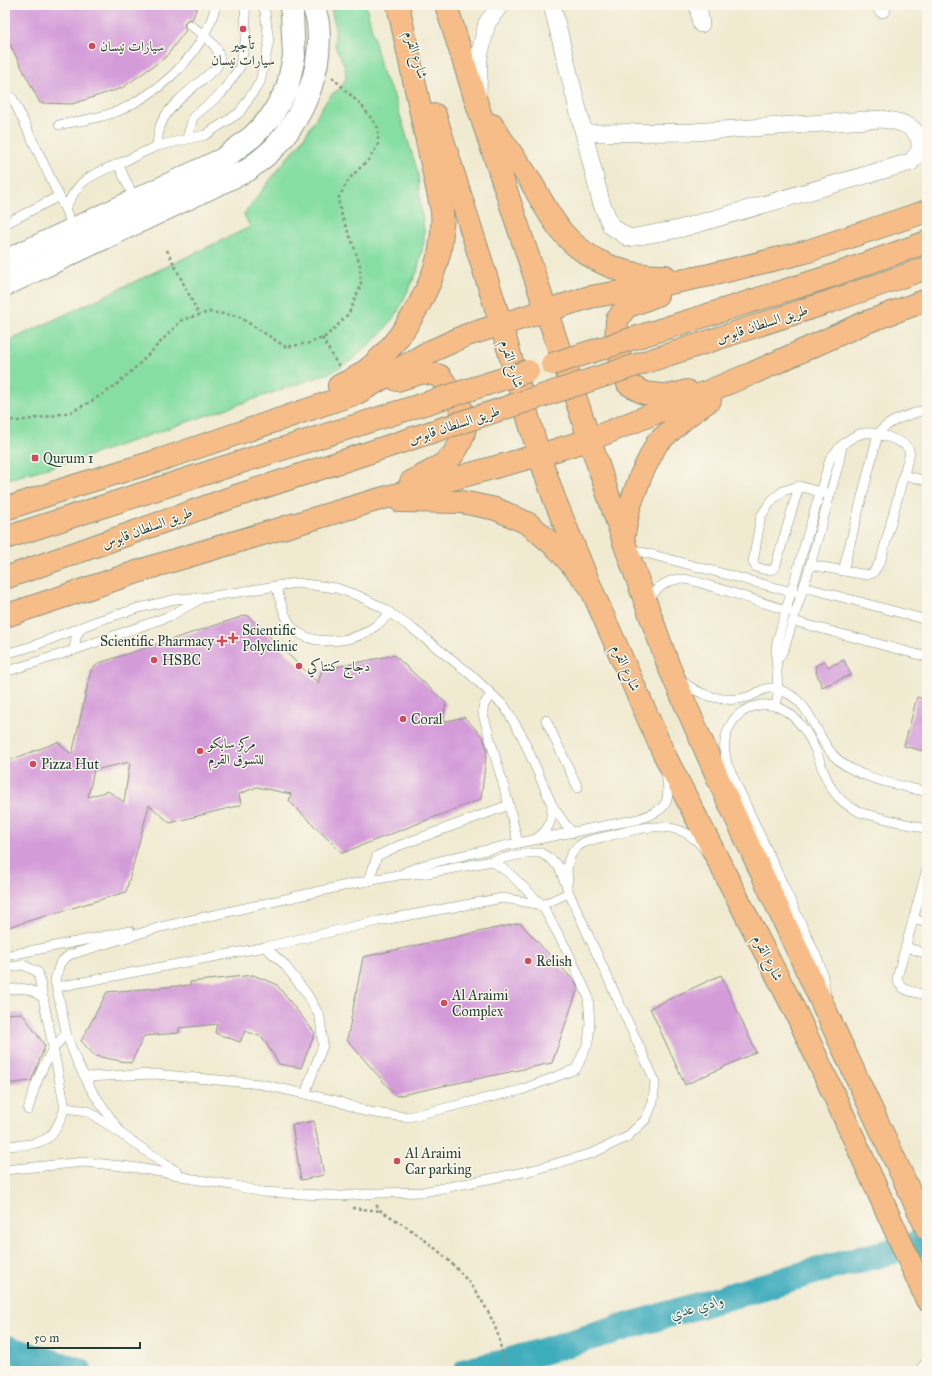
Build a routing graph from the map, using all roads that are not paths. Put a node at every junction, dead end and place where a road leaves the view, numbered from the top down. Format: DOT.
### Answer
graph roads {
  1 [pos="216,5"];
  2 [pos="245,5"];
  3 [pos="262,5"];
  4 [pos="290,5"];
  5 [pos="313,5"];
  6 [pos="399,5"];
  7 [pos="446,5"];
  8 [pos="500,5"];
  9 [pos="552,5"];
  10 [pos="698,5"];
  11 [pos="700,24"];
  12 [pos="190,25"];
  13 [pos="204,36"];
  14 [pos="5,92"];
  15 [pos="477,104"];
  16 [pos="58,124"];
  17 [pos="584,134"];
  18 [pos="187,139"];
  19 [pos="157,146"];
  20 [pos="118,164"];
  21 [pos="59,196"];
  22 [pos="135,200"];
  23 [pos="65,208"];
  24 [pos="927,212"];
  25 [pos="5,224"];
  26 [pos="74,228"];
  27 [pos="927,242"];
  28 [pos="5,261"];
  29 [pos="927,268"];
  30 [pos="710,275"];
  31 [pos="5,285"];
  32 [pos="927,300"];
  33 [pos="546,310"];
  34 [pos="501,324"];
  35 [pos="753,373"];
  36 [pos="352,387"];
  37 [pos="927,409"];
  38 [pos="878,434"];
  39 [pos="589,440"];
  40 [pos="842,446"];
  41 [pos="539,455"];
  42 [pos="904,475"];
  43 [pos="927,481"];
  44 [pos="74,486"];
  45 [pos="799,486"];
  46 [pos="820,492"];
  47 [pos="830,495"];
  48 [pos="5,500"];
  49 [pos="373,501"];
  50 [pos="5,509"];
  51 [pos="5,538"];
  52 [pos="624,543"];
  53 [pos="811,565"];
  54 [pos="843,571"];
  55 [pos="5,578"];
  56 [pos="276,586"];
  57 [pos="590,586"];
  58 [pos="803,591"];
  59 [pos="791,592"];
  60 [pos="201,598"];
  61 [pos="646,603"];
  62 [pos="786,610"];
  63 [pos="390,613"];
  64 [pos="6,616"];
  65 [pos="794,617"];
  66 [pos="927,620"];
  67 [pos="81,628"];
  68 [pos="74,650"];
  69 [pos="5,654"];
  70 [pos="927,657"];
  71 [pos="777,660"];
  72 [pos="669,666"];
  73 [pos="5,672"];
  74 [pos="778,689"];
  75 [pos="492,695"];
  76 [pos="776,706"];
  77 [pos="546,720"];
  78 [pos="824,742"];
  79 [pos="815,748"];
  80 [pos="663,752"];
  81 [pos="578,788"];
  82 [pos="927,792"];
  83 [pos="509,805"];
  84 [pos="552,805"];
  85 [pos="927,829"];
  86 [pos="573,833"];
  87 [pos="535,840"];
  88 [pos="518,843"];
  89 [pos="492,861"];
  90 [pos="927,869"];
  91 [pos="398,875"];
  92 [pos="369,881"];
  93 [pos="569,893"];
  94 [pos="739,901"];
  95 [pos="542,905"];
  96 [pos="913,919"];
  97 [pos="927,923"];
  98 [pos="162,927"];
  99 [pos="906,946"];
  100 [pos="265,947"];
  101 [pos="927,954"];
  102 [pos="5,956"];
  103 [pos="5,968"];
  104 [pos="57,988"];
  105 [pos="5,990"];
  106 [pos="927,995"];
  107 [pos="43,998"];
  108 [pos="826,1012"];
  109 [pos="66,1034"];
  110 [pos="53,1048"];
  111 [pos="85,1077"];
  112 [pos="305,1094"];
  113 [pos="65,1108"];
  114 [pos="28,1110"];
  115 [pos="123,1136"];
  116 [pos="5,1146"];
  117 [pos="5,1170"];
  118 [pos="188,1178"];
  119 [pos="927,1229"];
  120 [pos="927,1300"];
  121 [pos="927,1361"];
  122 [pos="919,1371"];
  1 -- 13 [label="lane"];
  2 -- 18 [label="lane"];
  3 -- 18 [label="lane"];
  4 -- 22 [label="street"];
  5 -- 31 [label="street"];
  6 -- 34 [label="main road, شارع القرم"];
  6 -- 36 [label="main road"];
  7 -- 15 [label="main road, شارع القرم"];
  8 -- 15 [label="street"];
  9 -- 17 [label="street"];
  10 -- 11 [label="street"];
  12 -- 13 [label="lane"];
  13 -- 16 [label="lane"];
  13 -- 19 [label="lane"];
  14 -- 21 [label="lane"];
  15 -- 30 [label="main road"];
  15 -- 33 [label="main road, شارع القرم"];
  17 -- 17 [label="street"];
  18 -- 19 [label="lane"];
  19 -- 20 [label="lane"];
  20 -- 22 [label="lane"];
  20 -- 23 [label="lane"];
  21 -- 23 [label="lane"];
  21 -- 25 [label="lane"];
  22 -- 26 [label="street"];
  23 -- 26 [label="lane"];
  24 -- 30 [label="main road"];
  26 -- 28 [label="street"];
  27 -- 51 [label="main road, طريق السلطان قابوس, bridge"];
  29 -- 55 [label="main road, طريق السلطان قابوس, bridge"];
  30 -- 33 [label="main road"];
  30 -- 35 [label="main road"];
  32 -- 35 [label="main road"];
  33 -- 34 [label="main road"];
  33 -- 39 [label="main road, شارع القرم"];
  34 -- 36 [label="main road"];
  34 -- 41 [label="main road, شارع القرم"];
  35 -- 39 [label="main road"];
  35 -- 52 [label="main road"];
  36 -- 44 [label="main road"];
  36 -- 49 [label="main road"];
  37 -- 38 [label="lane"];
  38 -- 40 [label="lane"];
  38 -- 42 [label="lane"];
  38 -- 54 [label="lane"];
  39 -- 41 [label="main road"];
  39 -- 52 [label="main road, شارع القرم"];
  40 -- 46 [label="lane"];
  40 -- 47 [label="lane"];
  41 -- 49 [label="main road"];
  41 -- 57 [label="main road, شارع القرم"];
  42 -- 43 [label="lane"];
  42 -- 54 [label="lane"];
  44 -- 48 [label="main road"];
  44 -- 50 [label="main road"];
  45 -- 45 [label="lane"];
  45 -- 46 [label="lane"];
  46 -- 47 [label="lane"];
  46 -- 59 [label="lane"];
  47 -- 53 [label="lane"];
  49 -- 57 [label="main road"];
  49 -- 64 [label="main road"];
  52 -- 59 [label="lane"];
  52 -- 61 [label="main road, شارع القرم"];
  53 -- 54 [label="lane"];
  53 -- 58 [label="lane"];
  56 -- 60 [label="lane"];
  56 -- 63 [label="lane"];
  56 -- 63 [label="lane"];
  57 -- 80 [label="main road, شارع القرم"];
  58 -- 59 [label="lane"];
  58 -- 65 [label="lane"];
  58 -- 66 [label="lane"];
  59 -- 62 [label="lane"];
  60 -- 67 [label="lane"];
  60 -- 68 [label="lane"];
  61 -- 62 [label="lane"];
  61 -- 72 [label="main road, شارع القرم"];
  62 -- 65 [label="lane"];
  62 -- 71 [label="lane"];
  63 -- 75 [label="lane"];
  65 -- 70 [label="lane"];
  65 -- 71 [label="lane"];
  67 -- 68 [label="lane"];
  67 -- 69 [label="lane"];
  68 -- 73 [label="lane"];
  71 -- 74 [label="lane"];
  72 -- 74 [label="lane"];
  72 -- 108 [label="main road, شارع القرم"];
  74 -- 76 [label="lane"];
  74 -- 78 [label="lane"];
  75 -- 83 [label="lane"];
  75 -- 84 [label="lane"];
  76 -- 79 [label="lane"];
  76 -- 108 [label="lane"];
  77 -- 81 [label="lane"];
  78 -- 79 [label="lane"];
  78 -- 82 [label="lane"];
  79 -- 85 [label="lane"];
  80 -- 86 [label="lane"];
  80 -- 94 [label="main road, شارع القرم"];
  83 -- 88 [label="lane"];
  83 -- 92 [label="lane"];
  84 -- 86 [label="lane"];
  84 -- 87 [label="lane"];
  86 -- 87 [label="lane"];
  87 -- 88 [label="lane"];
  88 -- 91 [label="lane"];
  89 -- 91 [label="lane"];
  89 -- 93 [label="lane"];
  89 -- 95 [label="lane"];
  90 -- 96 [label="lane"];
  91 -- 92 [label="lane"];
  92 -- 98 [label="lane"];
  93 -- 94 [label="lane"];
  93 -- 95 [label="lane"];
  93 -- 118 [label="lane"];
  94 -- 120 [label="main road, شارع القرم"];
  95 -- 100 [label="lane"];
  95 -- 112 [label="lane"];
  96 -- 97 [label="lane"];
  96 -- 99 [label="lane"];
  98 -- 102 [label="lane"];
  98 -- 104 [label="lane"];
  99 -- 101 [label="lane"];
  99 -- 106 [label="lane"];
  100 -- 104 [label="lane"];
  100 -- 112 [label="lane"];
  103 -- 107 [label="lane"];
  104 -- 109 [label="lane"];
  105 -- 107 [label="lane"];
  107 -- 110 [label="lane"];
  108 -- 119 [label="main road, شارع القرم"];
  109 -- 110 [label="lane"];
  109 -- 111 [label="lane"];
  110 -- 113 [label="lane"];
  110 -- 114 [label="lane"];
  111 -- 112 [label="lane"];
  111 -- 115 [label="lane"];
  113 -- 115 [label="lane"];
  113 -- 116 [label="lane"];
  115 -- 118 [label="lane"];
  117 -- 118 [label="lane"];
  121 -- 122 [label="lane"];
}
